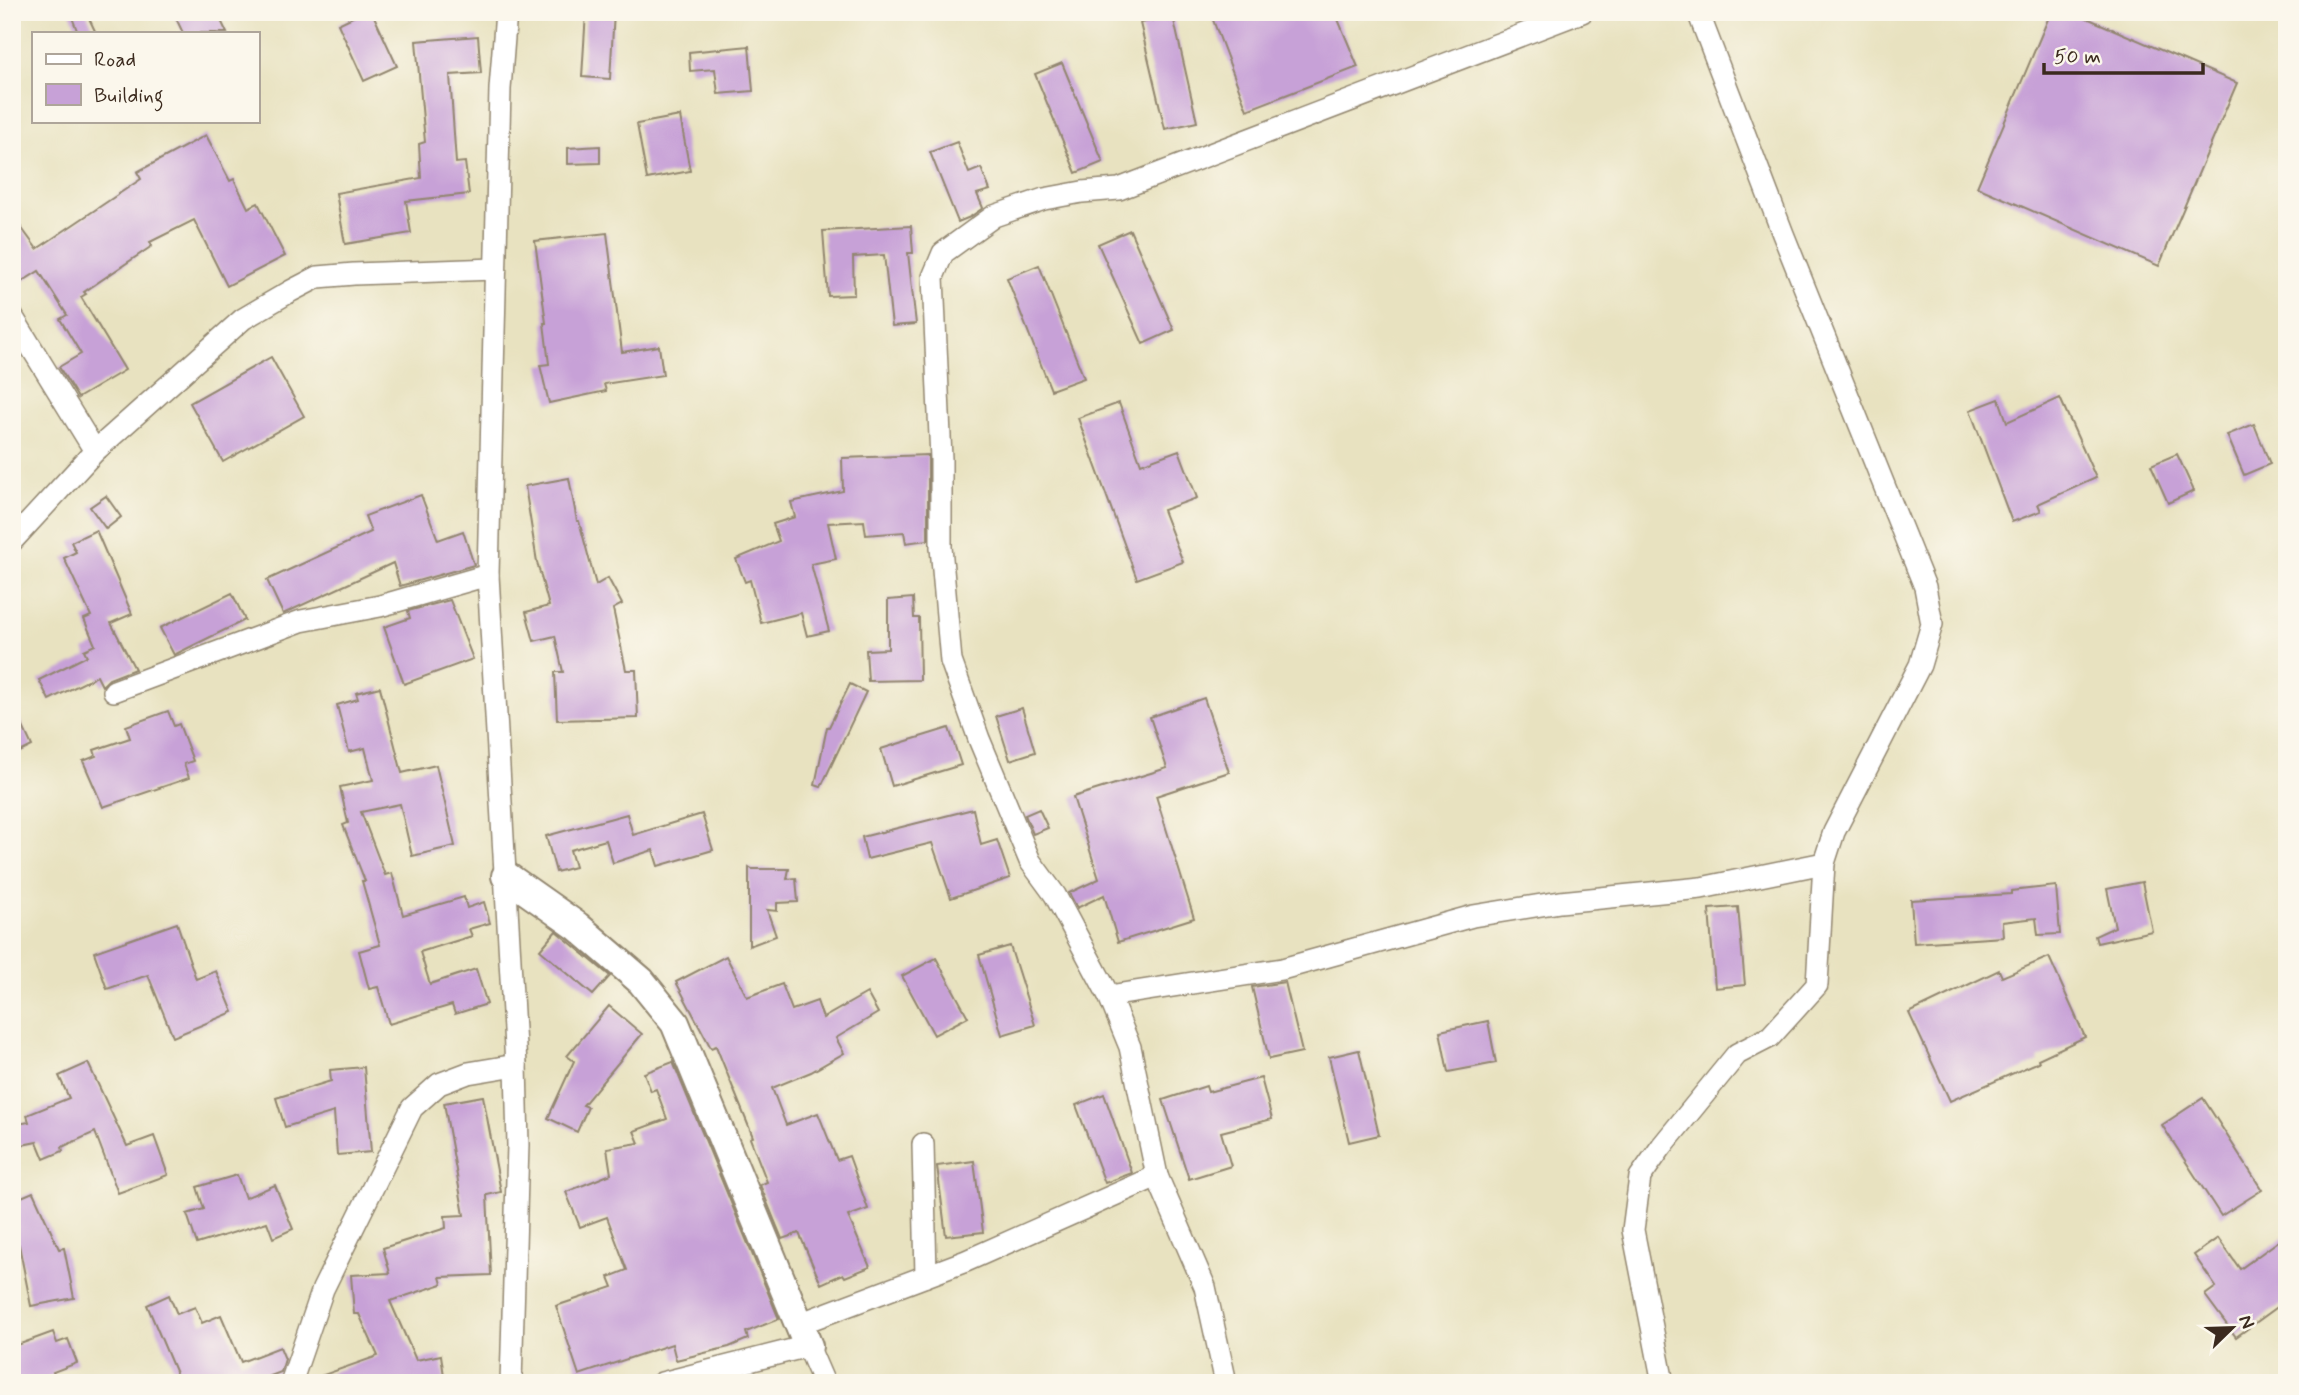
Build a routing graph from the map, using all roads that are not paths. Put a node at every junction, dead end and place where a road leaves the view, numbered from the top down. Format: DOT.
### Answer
graph roads {
  1 [pos="506,12"];
  2 [pos="1582,12"];
  3 [pos="1698,12"];
  4 [pos="495,269"];
  5 [pos="12,316"];
  6 [pos="95,451"];
  7 [pos="12,541"];
  8 [pos="488,575"];
  9 [pos="114,691"];
  10 [pos="1824,863"];
  11 [pos="506,876"];
  12 [pos="1110,996"];
  13 [pos="516,1065"];
  14 [pos="923,1144"];
  15 [pos="1157,1176"];
  16 [pos="926,1276"];
  17 [pos="803,1335"];
  18 [pos="290,1383"];
  19 [pos="511,1383"];
  20 [pos="662,1383"];
  21 [pos="824,1383"];
  22 [pos="1226,1383"];
  23 [pos="1663,1383"];
  1 -- 4 [label="street"];
  2 -- 12 [label="street"];
  3 -- 10 [label="street"];
  4 -- 6 [label="street"];
  4 -- 8 [label="street"];
  5 -- 6 [label="street"];
  6 -- 7 [label="street"];
  8 -- 9 [label="street"];
  8 -- 11 [label="street"];
  10 -- 12 [label="street"];
  10 -- 23 [label="street"];
  11 -- 13 [label="street"];
  11 -- 17 [label="street"];
  12 -- 15 [label="street"];
  13 -- 18 [label="street"];
  13 -- 19 [label="street"];
  14 -- 16 [label="street"];
  15 -- 16 [label="street"];
  15 -- 22 [label="street"];
  16 -- 17 [label="street"];
  17 -- 20 [label="street"];
  17 -- 21 [label="street"];
}
